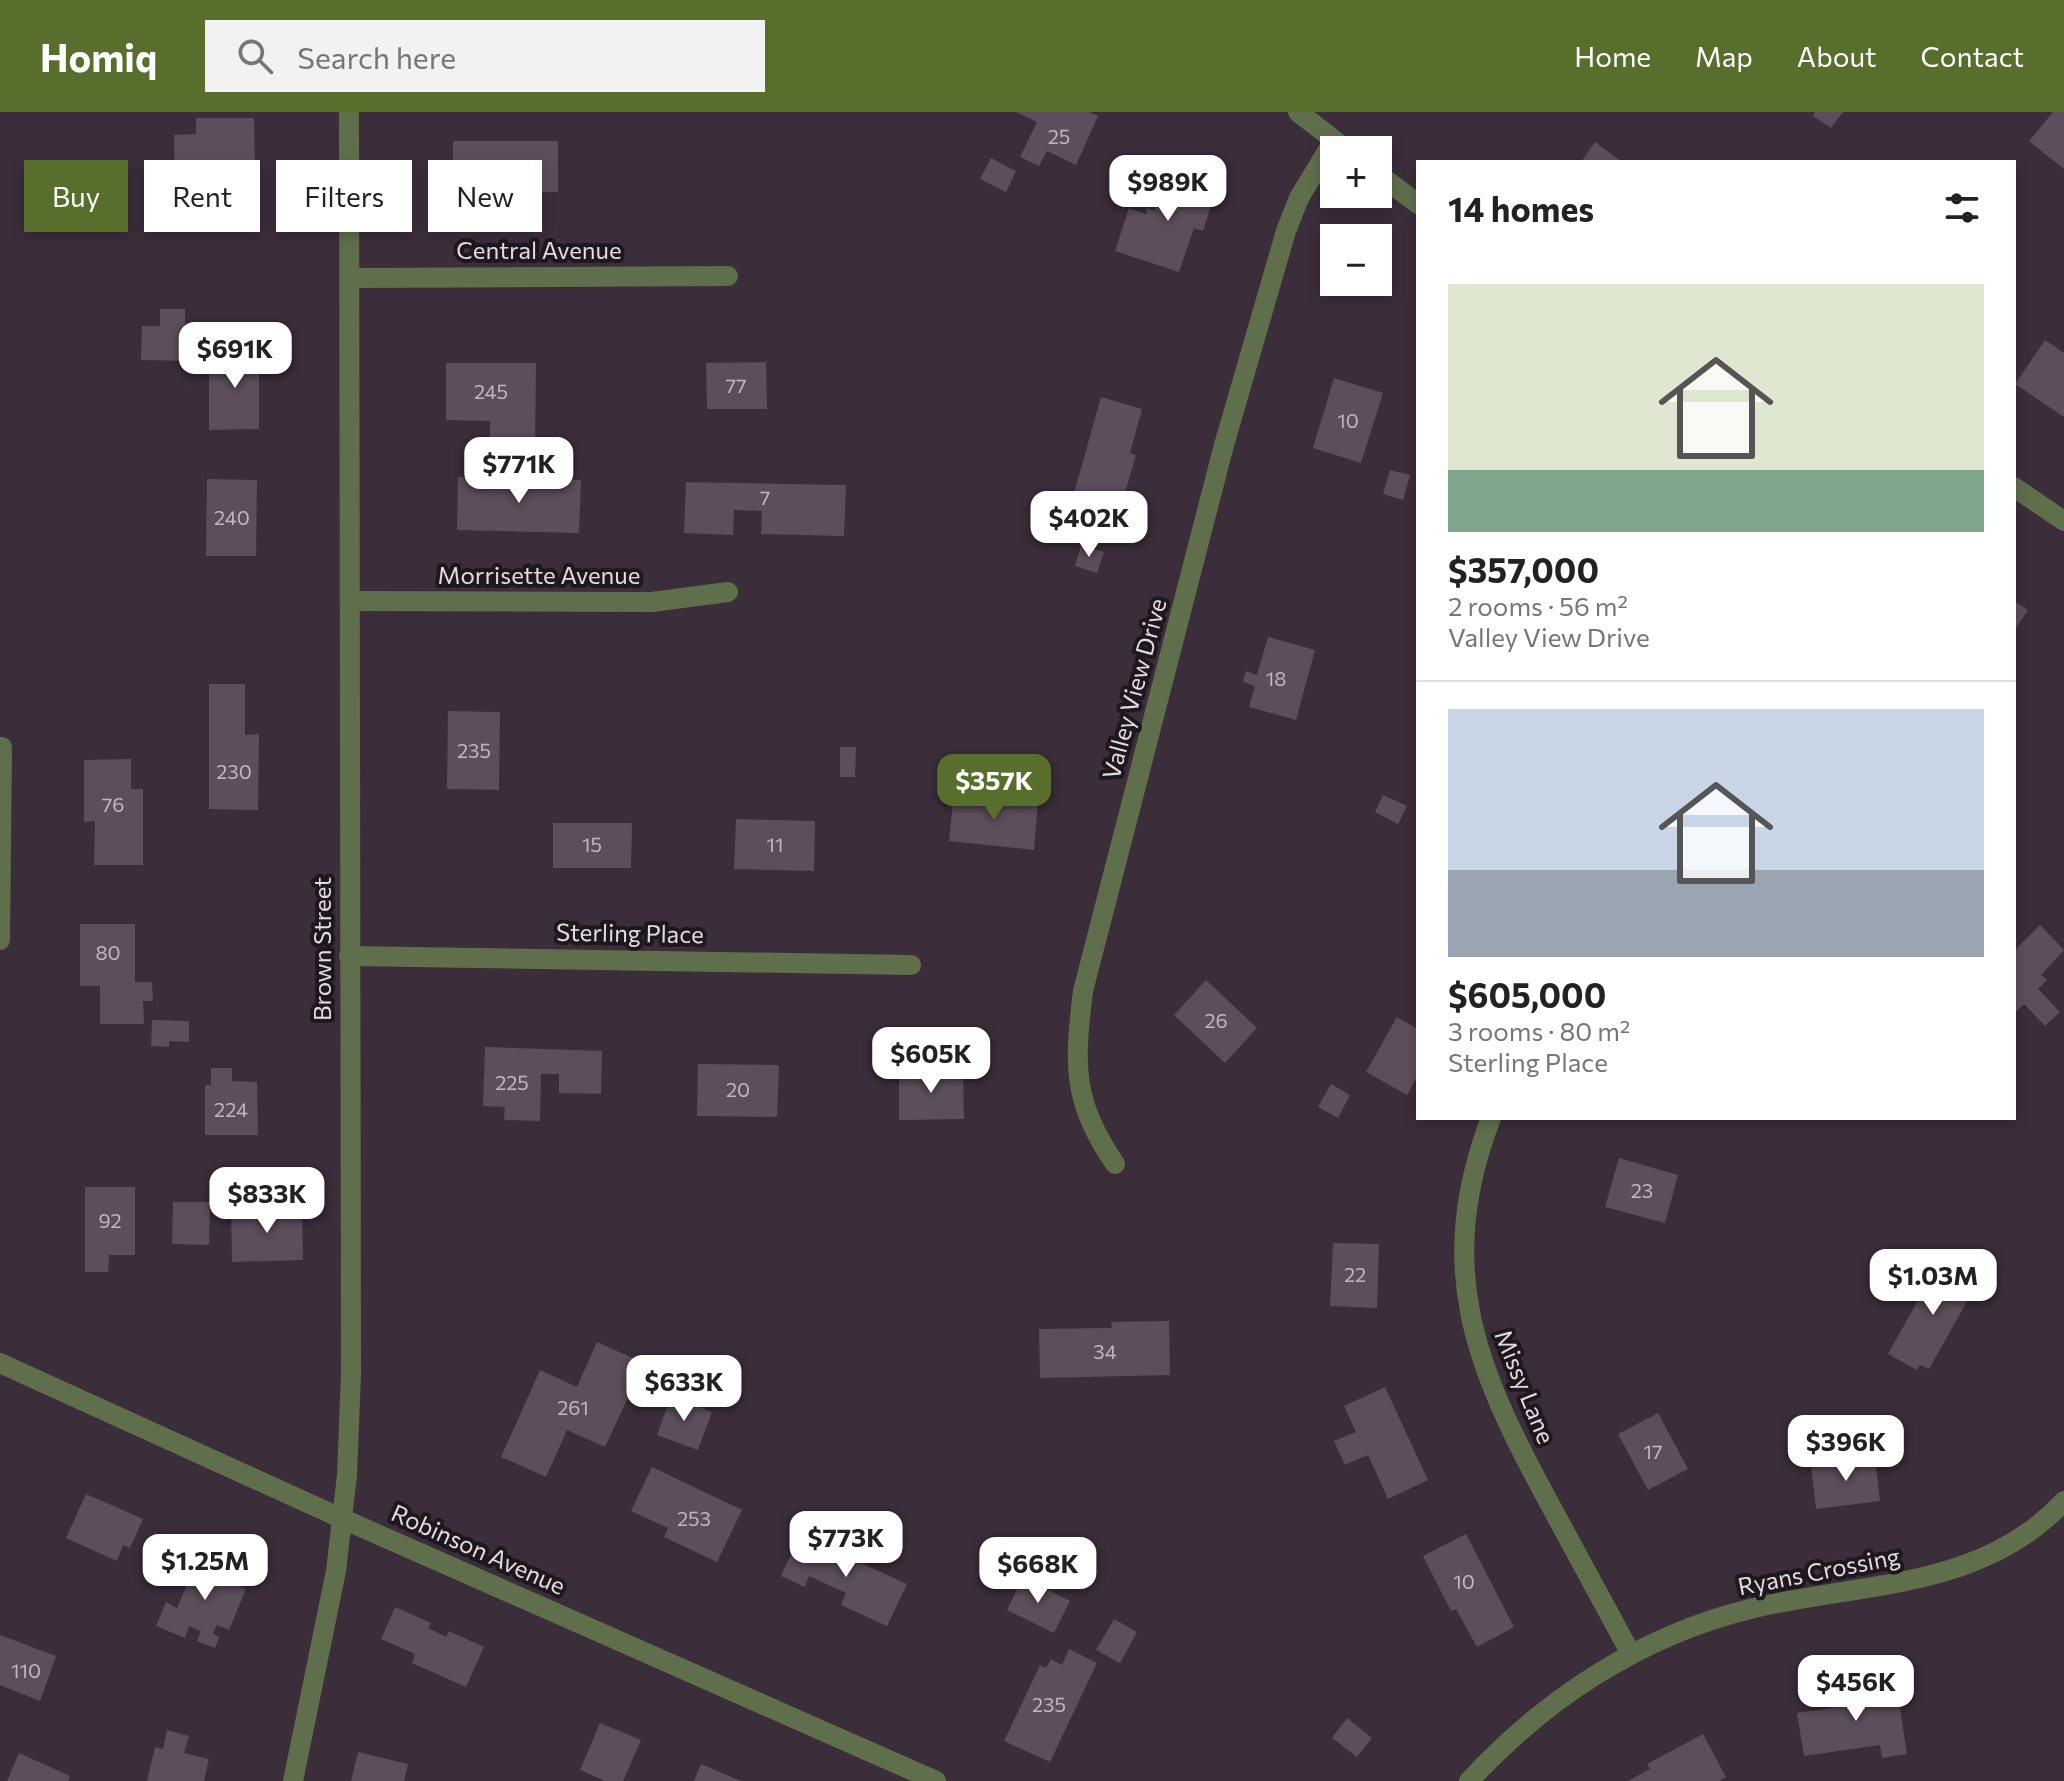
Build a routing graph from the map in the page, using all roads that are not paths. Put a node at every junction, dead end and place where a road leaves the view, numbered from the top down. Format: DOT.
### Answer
graph roads {
  1 [pos="349,112"];
  2 [pos="1298,112"];
  3 [pos="1329,136"];
  4 [pos="1320,172"];
  5 [pos="1392,184"];
  6 [pos="1416,202"];
  7 [pos="728,276"];
  8 [pos="350,278"];
  9 [pos="2016,488"];
  10 [pos="2064,521"];
  11 [pos="728,592"];
  12 [pos="350,601"];
  13 [pos="2,747"];
  14 [pos="0,940"];
  15 [pos="349,956"];
  16 [pos="911,965"];
  17 [pos="1490,1120"];
  18 [pos="1115,1164"];
  19 [pos="0,1363"];
  20 [pos="2064,1501"];
  21 [pos="343,1519"];
  22 [pos="1631,1654"];
  23 [pos="293,1781"];
  24 [pos="936,1781"];
  25 [pos="1469,1781"];
  1 -- 8 [label="street, Brown Street"];
  2 -- 3 [label="street"];
  4 -- 18 [label="street, Valley View Drive"];
  5 -- 6 [label="street"];
  7 -- 8 [label="street, Central Avenue"];
  8 -- 12 [label="street, Brown Street"];
  9 -- 10 [label="street"];
  11 -- 12 [label="street, Morrisette Avenue"];
  12 -- 15 [label="street, Brown Street"];
  13 -- 14 [label="street"];
  15 -- 16 [label="street, Sterling Place"];
  15 -- 21 [label="street, Brown Street"];
  17 -- 22 [label="street, Missy Lane"];
  19 -- 21 [label="street, Robinson Avenue"];
  20 -- 22 [label="street, Ryans Crossing"];
  21 -- 23 [label="street, Brown Street"];
  21 -- 24 [label="street, Robinson Avenue"];
  22 -- 25 [label="street, Ryans Crossing"];
}
